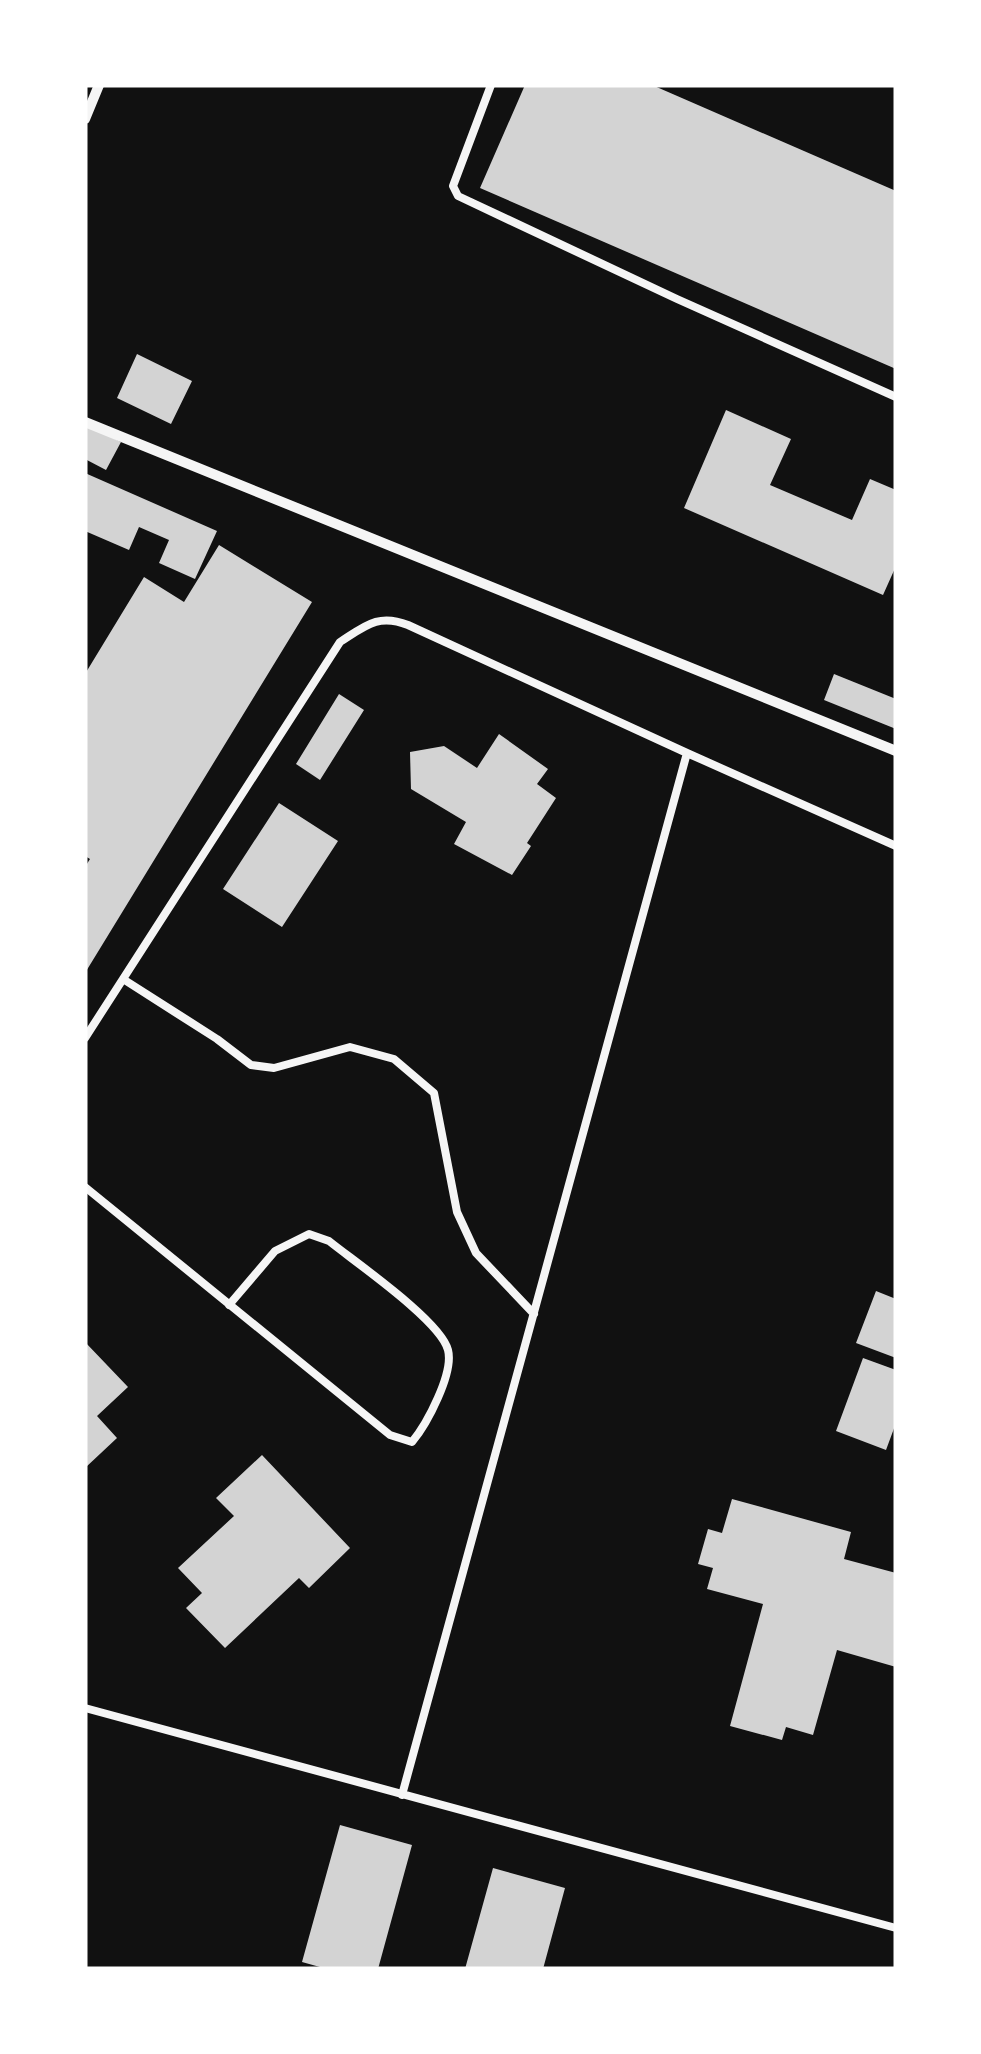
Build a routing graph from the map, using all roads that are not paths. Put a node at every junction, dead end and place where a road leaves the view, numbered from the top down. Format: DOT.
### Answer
graph roads {
  1 [pos="100,85"];
  2 [pos="491,85"];
  3 [pos="85,119"];
  4 [pos="896,397"];
  5 [pos="85,422"];
  6 [pos="896,751"];
  7 [pos="687,754"];
  8 [pos="896,846"];
  9 [pos="123,979"];
  10 [pos="85,1038"];
  11 [pos="85,1187"];
  12 [pos="230,1304"];
  13 [pos="534,1314"];
  14 [pos="85,1708"];
  15 [pos="402,1794"];
  16 [pos="896,1928"];
  1 -- 3 [label="street"];
  2 -- 4 [label="lane"];
  5 -- 6 [label="street"];
  7 -- 8 [label="lane"];
  7 -- 9 [label="lane"];
  7 -- 13 [label="lane"];
  9 -- 10 [label="lane"];
  9 -- 13 [label="lane"];
  11 -- 12 [label="lane"];
  12 -- 12 [label="lane"];
  13 -- 15 [label="lane"];
  14 -- 15 [label="lane"];
  15 -- 16 [label="lane"];
}
